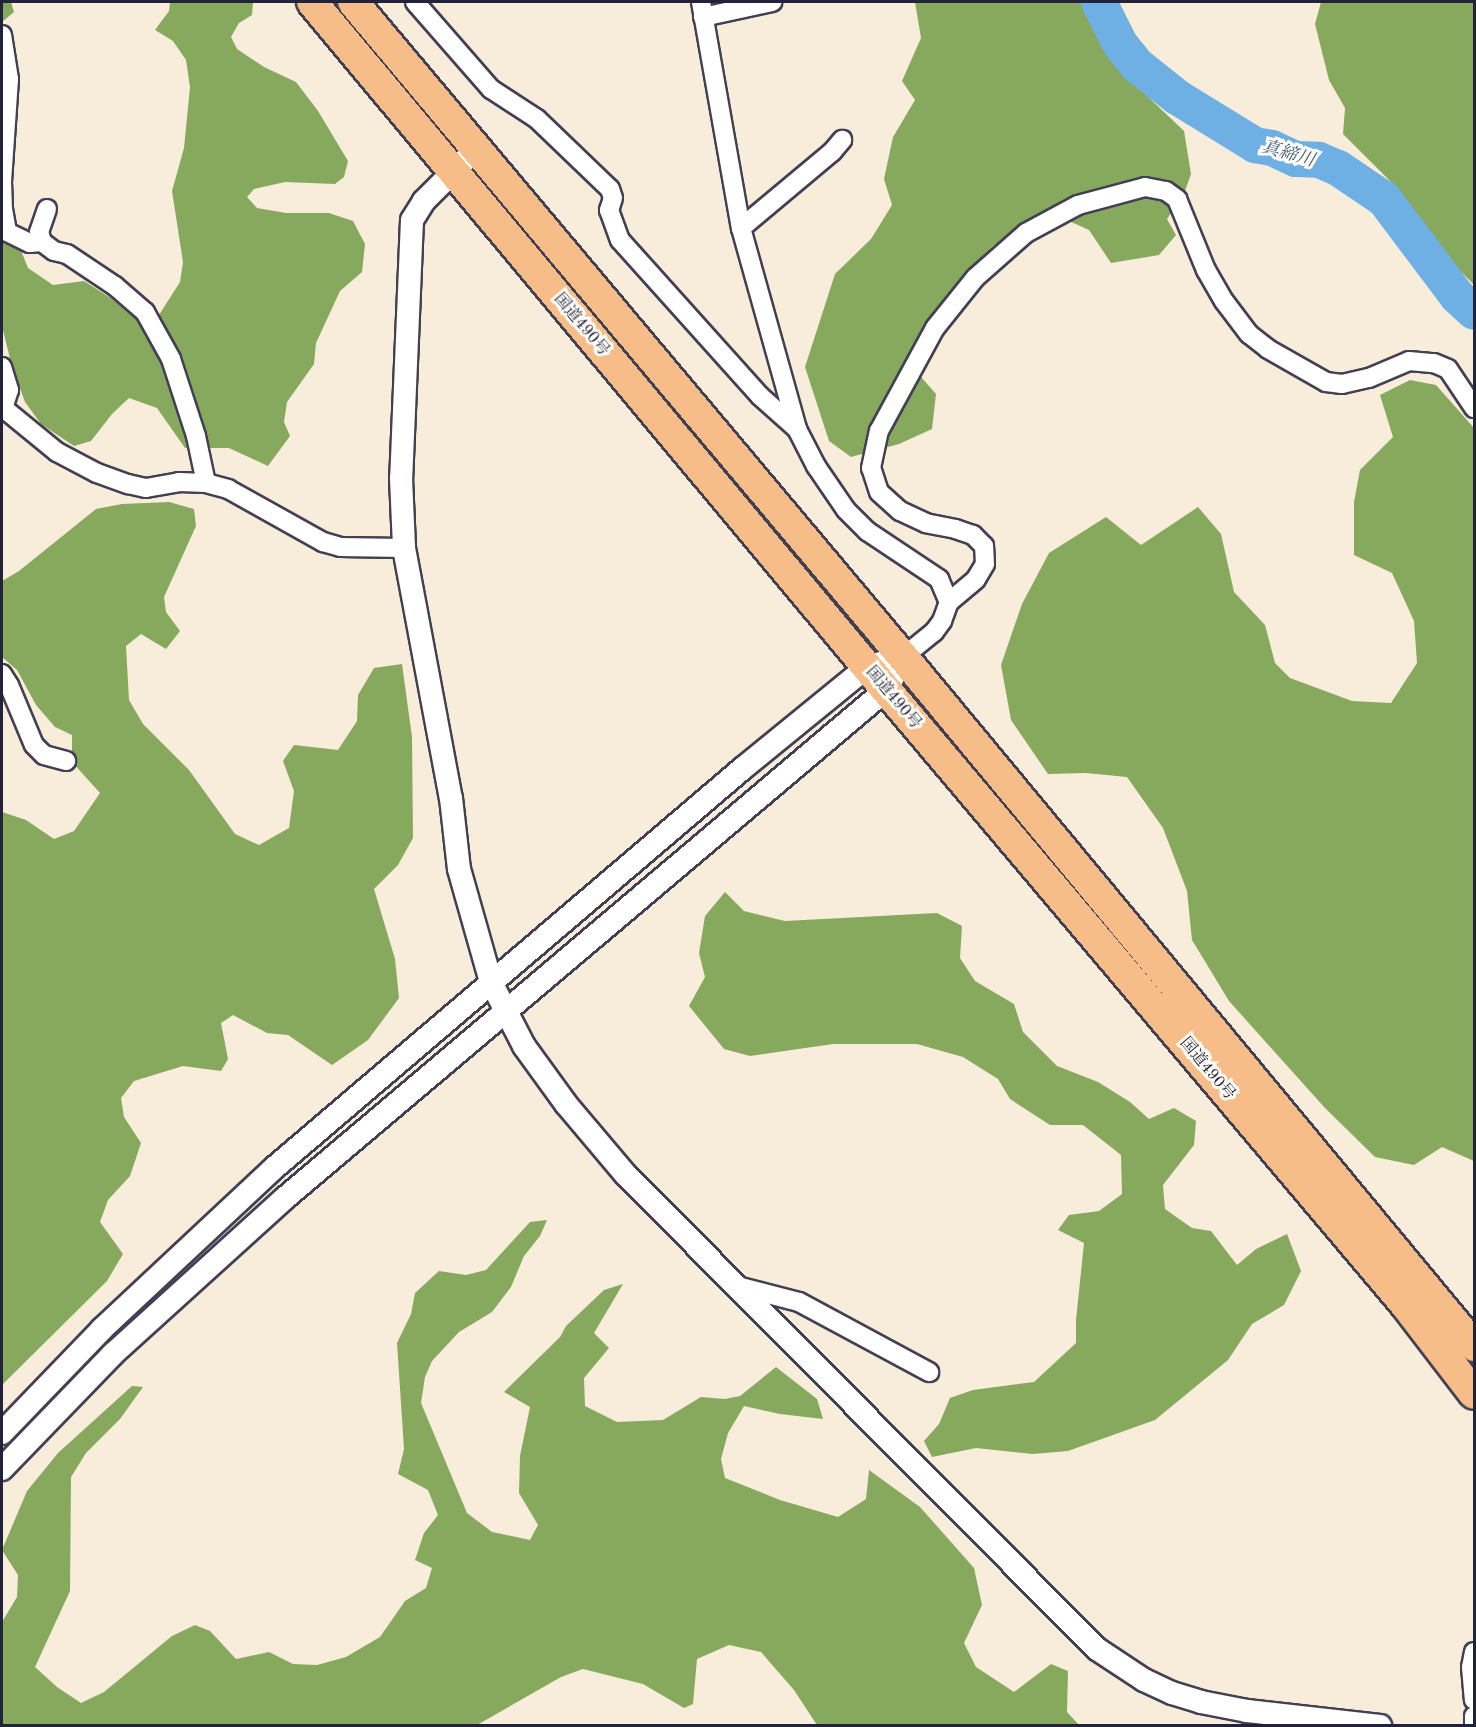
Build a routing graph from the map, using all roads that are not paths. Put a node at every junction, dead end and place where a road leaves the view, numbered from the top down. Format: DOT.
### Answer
graph roads {
  1 [pos="312,2"];
  2 [pos="353,2"];
  3 [pos="415,2"];
  4 [pos="772,2"];
  5 [pos="702,9"];
  6 [pos="2,36"];
  7 [pos="842,140"];
  8 [pos="476,149"];
  9 [pos="452,171"];
  10 [pos="47,208"];
  11 [pos="741,228"];
  12 [pos="42,242"];
  13 [pos="2,367"];
  14 [pos="2,407"];
  15 [pos="1474,408"];
  16 [pos="797,429"];
  17 [pos="206,483"];
  18 [pos="404,548"];
  19 [pos="949,602"];
  20 [pos="903,657"];
  21 [pos="867,667"];
  22 [pos="2,674"];
  23 [pos="887,689"];
  24 [pos="66,761"];
  25 [pos="491,982"];
  26 [pos="506,1013"];
  27 [pos="737,1286"];
  28 [pos="1474,1346"];
  29 [pos="929,1372"];
  30 [pos="1474,1394"];
  31 [pos="2,1433"];
  32 [pos="2,1469"];
  33 [pos="1474,1652"];
  34 [pos="1474,1700"];
  35 [pos="1474,1716"];
  36 [pos="1380,1725"];
  37 [pos="1474,1725"];
  1 -- 9 [label="highway, 国道490号"];
  2 -- 8 [label="highway, 国道490号"];
  3 -- 16 [label="street"];
  4 -- 5 [label="street"];
  5 -- 11 [label="street"];
  6 -- 12 [label="street"];
  7 -- 11 [label="street"];
  8 -- 9 [label="street"];
  8 -- 20 [label="highway, 国道490号"];
  9 -- 18 [label="street"];
  9 -- 21 [label="highway, 国道490号"];
  10 -- 12 [label="street"];
  11 -- 16 [label="street"];
  12 -- 17 [label="street"];
  13 -- 14 [label="street"];
  14 -- 17 [label="street"];
  15 -- 19 [label="street"];
  16 -- 19 [label="street"];
  17 -- 18 [label="street"];
  18 -- 25 [label="street"];
  19 -- 20 [label="street"];
  20 -- 21 [label="street"];
  20 -- 23 [label="street"];
  20 -- 28 [label="highway, 国道490号"];
  21 -- 23 [label="highway, 国道490号"];
  21 -- 25 [label="street"];
  22 -- 24 [label="street"];
  23 -- 26 [label="street"];
  23 -- 30 [label="highway, 国道490号"];
  25 -- 26 [label="street"];
  25 -- 31 [label="street"];
  26 -- 27 [label="street"];
  26 -- 32 [label="street"];
  27 -- 29 [label="street"];
  27 -- 36 [label="street"];
  33 -- 34 [label="street"];
  35 -- 37 [label="street"];
}
